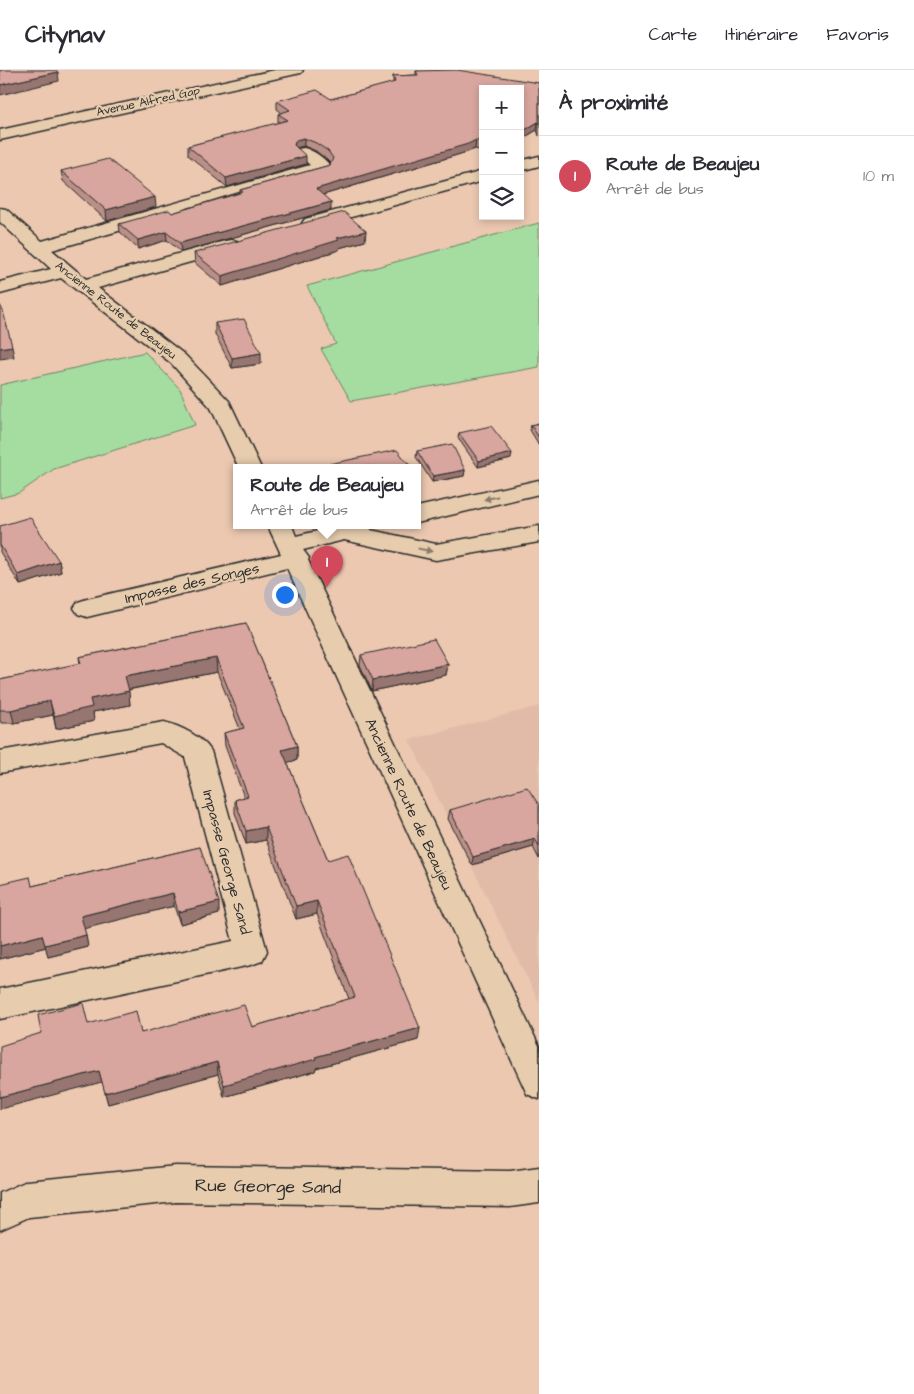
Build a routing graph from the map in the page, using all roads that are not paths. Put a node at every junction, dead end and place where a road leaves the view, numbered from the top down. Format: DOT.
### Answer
graph roads {
  1 [pos="296,70"];
  2 [pos="0,135"];
  3 [pos="304,153"];
  4 [pos="539,161"];
  5 [pos="524,165"];
  6 [pos="479,177"];
  7 [pos="0,213"];
  8 [pos="293,228"];
  9 [pos="246,241"];
  10 [pos="39,248"];
  11 [pos="64,271"];
  12 [pos="83,286"];
  13 [pos="0,288"];
  14 [pos="248,464"];
  15 [pos="539,487"];
  16 [pos="421,514"];
  17 [pos="358,529"];
  18 [pos="343,532"];
  19 [pos="539,534"];
  20 [pos="289,543"];
  21 [pos="87,608"];
  22 [pos="0,762"];
  23 [pos="0,1004"];
  24 [pos="539,1083"];
  25 [pos="539,1185"];
  26 [pos="0,1212"];
  1 -- 2 [label="street, Avenue Alfred Gap"];
  3 -- 10 [label="street"];
  4 -- 5 [label="street"];
  6 -- 8 [label="street"];
  7 -- 10 [label="street, Ancienne Route de Beaujeu"];
  9 -- 12 [label="street"];
  10 -- 11 [label="street, Ancienne Route de Beaujeu"];
  11 -- 12 [label="street, Ancienne Route de Beaujeu"];
  11 -- 13 [label="street"];
  12 -- 14 [label="street, Ancienne Route de Beaujeu"];
  15 -- 16 [label="street, one-way"];
  17 -- 18 [label="street, Impasse des Songes"];
  18 -- 19 [label="street, one-way"];
  18 -- 20 [label="street, Impasse des Songes"];
  20 -- 21 [label="street, Impasse des Songes"];
  20 -- 24 [label="street, Ancienne Route de Beaujeu"];
  22 -- 23 [label="street, Impasse George Sand"];
  25 -- 26 [label="street, Rue George Sand"];
}
